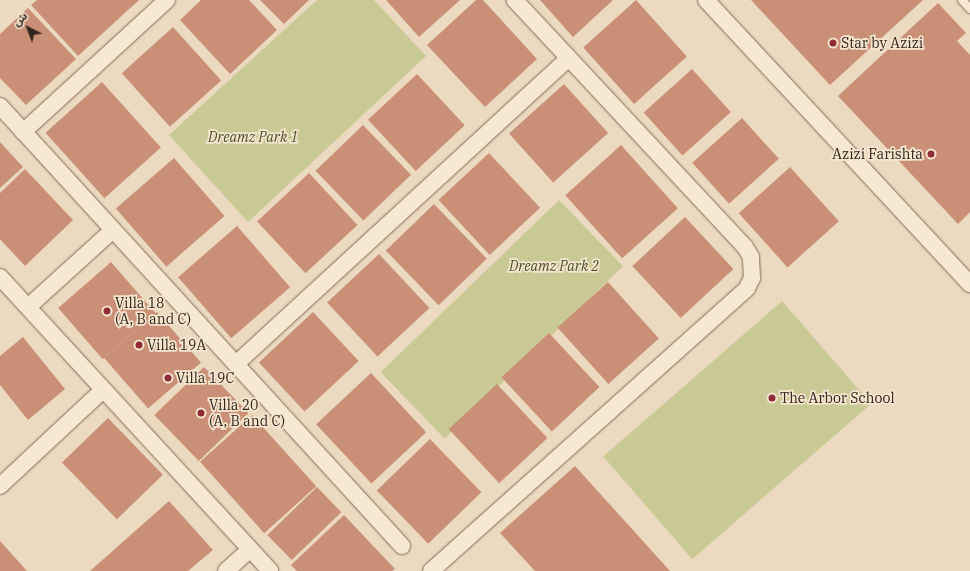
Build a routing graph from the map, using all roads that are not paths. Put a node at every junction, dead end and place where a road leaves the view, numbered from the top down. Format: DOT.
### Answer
graph roads {
  1 [pos="167,0"];
  2 [pos="515,0"];
  3 [pos="706,0"];
  4 [pos="962,0"];
  5 [pos="970,9"];
  6 [pos="569,58"];
  7 [pos="0,106"];
  8 [pos="23,132"];
  9 [pos="113,230"];
  10 [pos="0,277"];
  11 [pos="970,284"];
  12 [pos="28,307"];
  13 [pos="236,364"];
  14 [pos="103,390"];
  15 [pos="0,486"];
  16 [pos="402,546"];
  17 [pos="249,550"];
  18 [pos="226,571"];
  19 [pos="270,571"];
  20 [pos="431,571"];
  1 -- 8 [label="street"];
  2 -- 6 [label="street"];
  3 -- 11 [label="street"];
  4 -- 5 [label="lane"];
  6 -- 13 [label="street"];
  6 -- 20 [label="street"];
  7 -- 8 [label="street"];
  8 -- 9 [label="street"];
  9 -- 12 [label="street"];
  9 -- 13 [label="street"];
  10 -- 12 [label="street"];
  12 -- 14 [label="street"];
  13 -- 16 [label="street"];
  14 -- 15 [label="street"];
  14 -- 17 [label="street"];
  17 -- 18 [label="street"];
  17 -- 19 [label="street"];
}
